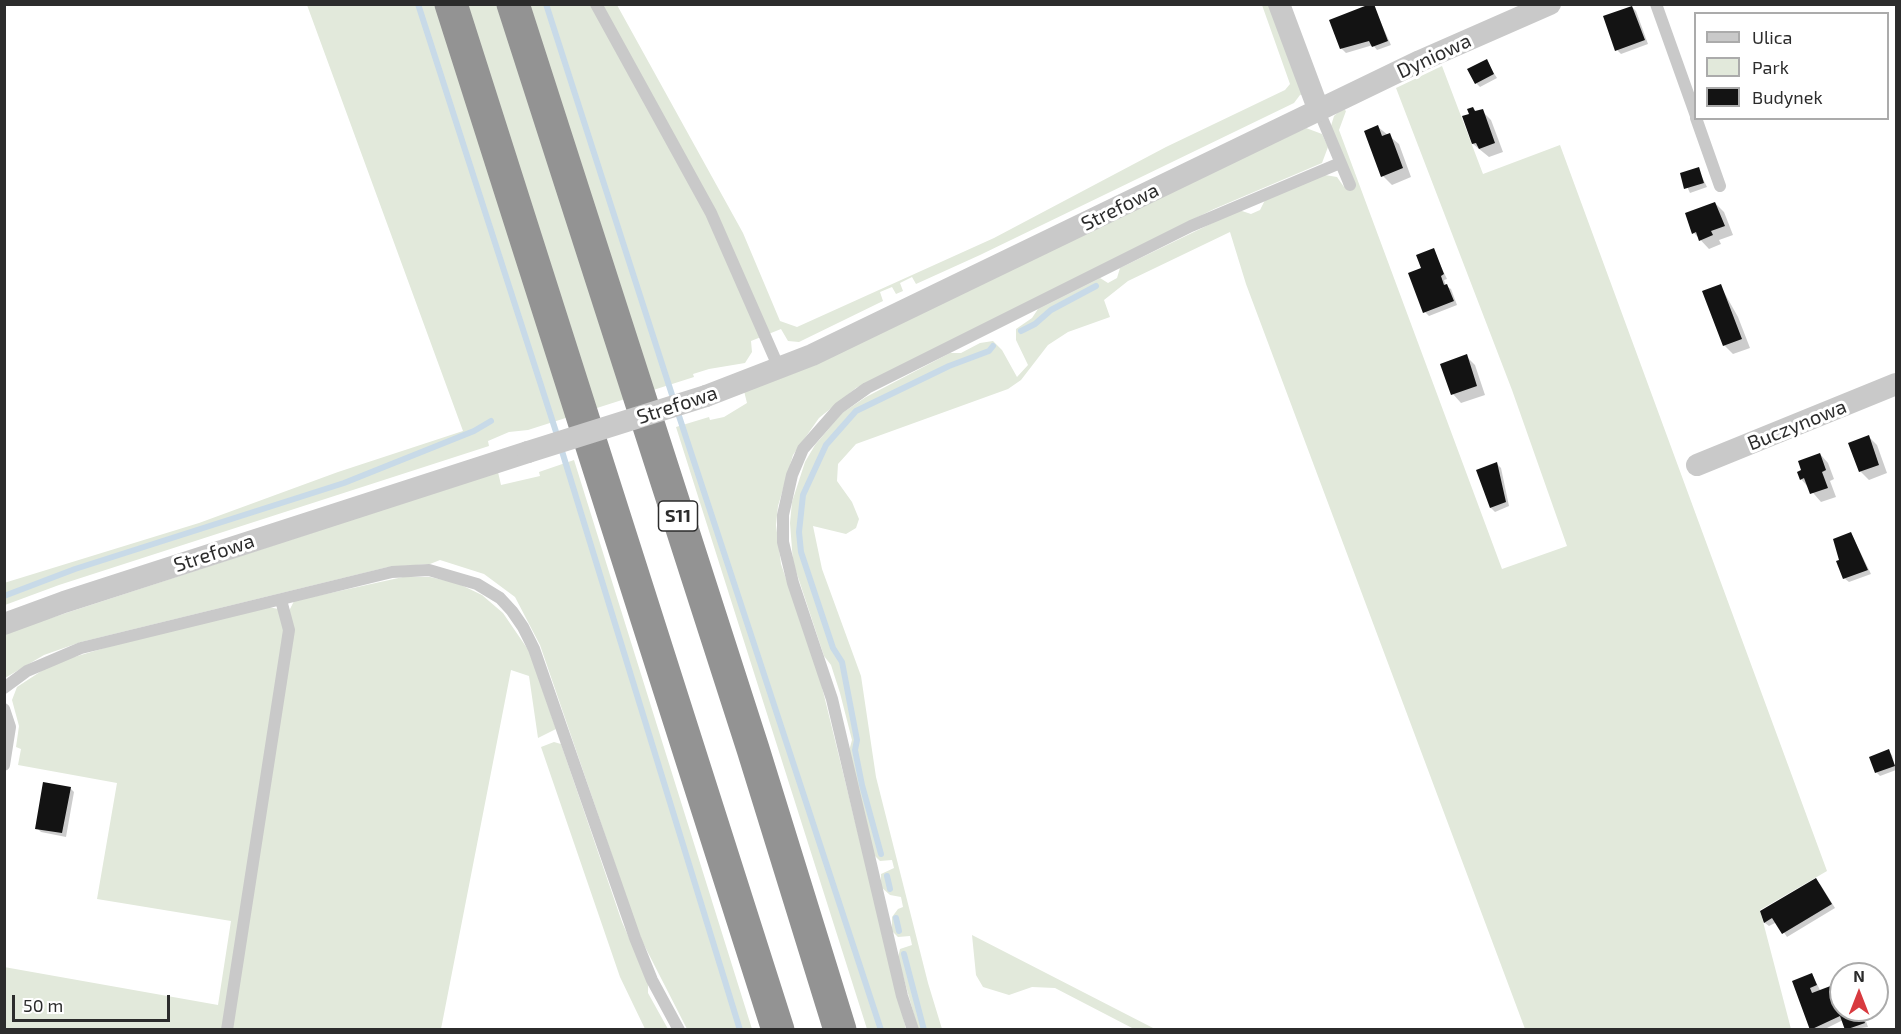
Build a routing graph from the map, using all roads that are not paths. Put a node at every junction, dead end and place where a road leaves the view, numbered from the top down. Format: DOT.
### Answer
graph roads {
  1 [pos="451,4"];
  2 [pos="513,4"];
  3 [pos="596,4"];
  4 [pos="1279,4"];
  5 [pos="1550,4"];
  6 [pos="1656,4"];
  7 [pos="1500,14"];
  8 [pos="1319,111"];
  9 [pos="1694,111"];
  10 [pos="1697,120"];
  11 [pos="1340,163"];
  12 [pos="1350,185"];
  13 [pos="1720,186"];
  14 [pos="779,368"];
  15 [pos="1896,384"];
  16 [pos="1697,465"];
  17 [pos="281,600"];
  18 [pos="4,624"];
  19 [pos="4,688"];
  20 [pos="4,709"];
  21 [pos="4,765"];
  22 [pos="227,1029"];
  23 [pos="679,1029"];
  24 [pos="778,1029"];
  25 [pos="840,1029"];
  26 [pos="913,1029"];
  1 -- 24 [label="highway"];
  2 -- 25 [label="highway, S11"];
  3 -- 14 [label="lane"];
  4 -- 8 [label="street"];
  5 -- 7 [label="street, Dyniowa"];
  6 -- 9 [label="lane"];
  7 -- 8 [label="street, Dyniowa"];
  8 -- 11 [label="lane"];
  8 -- 14 [label="street, Strefowa"];
  10 -- 13 [label="lane"];
  11 -- 12 [label="lane"];
  11 -- 26 [label="lane"];
  14 -- 18 [label="street, Strefowa, bridge"];
  15 -- 16 [label="street, Buczynowa"];
  17 -- 19 [label="lane"];
  17 -- 22 [label="lane"];
  17 -- 23 [label="lane"];
  20 -- 21 [label="lane"];
}
